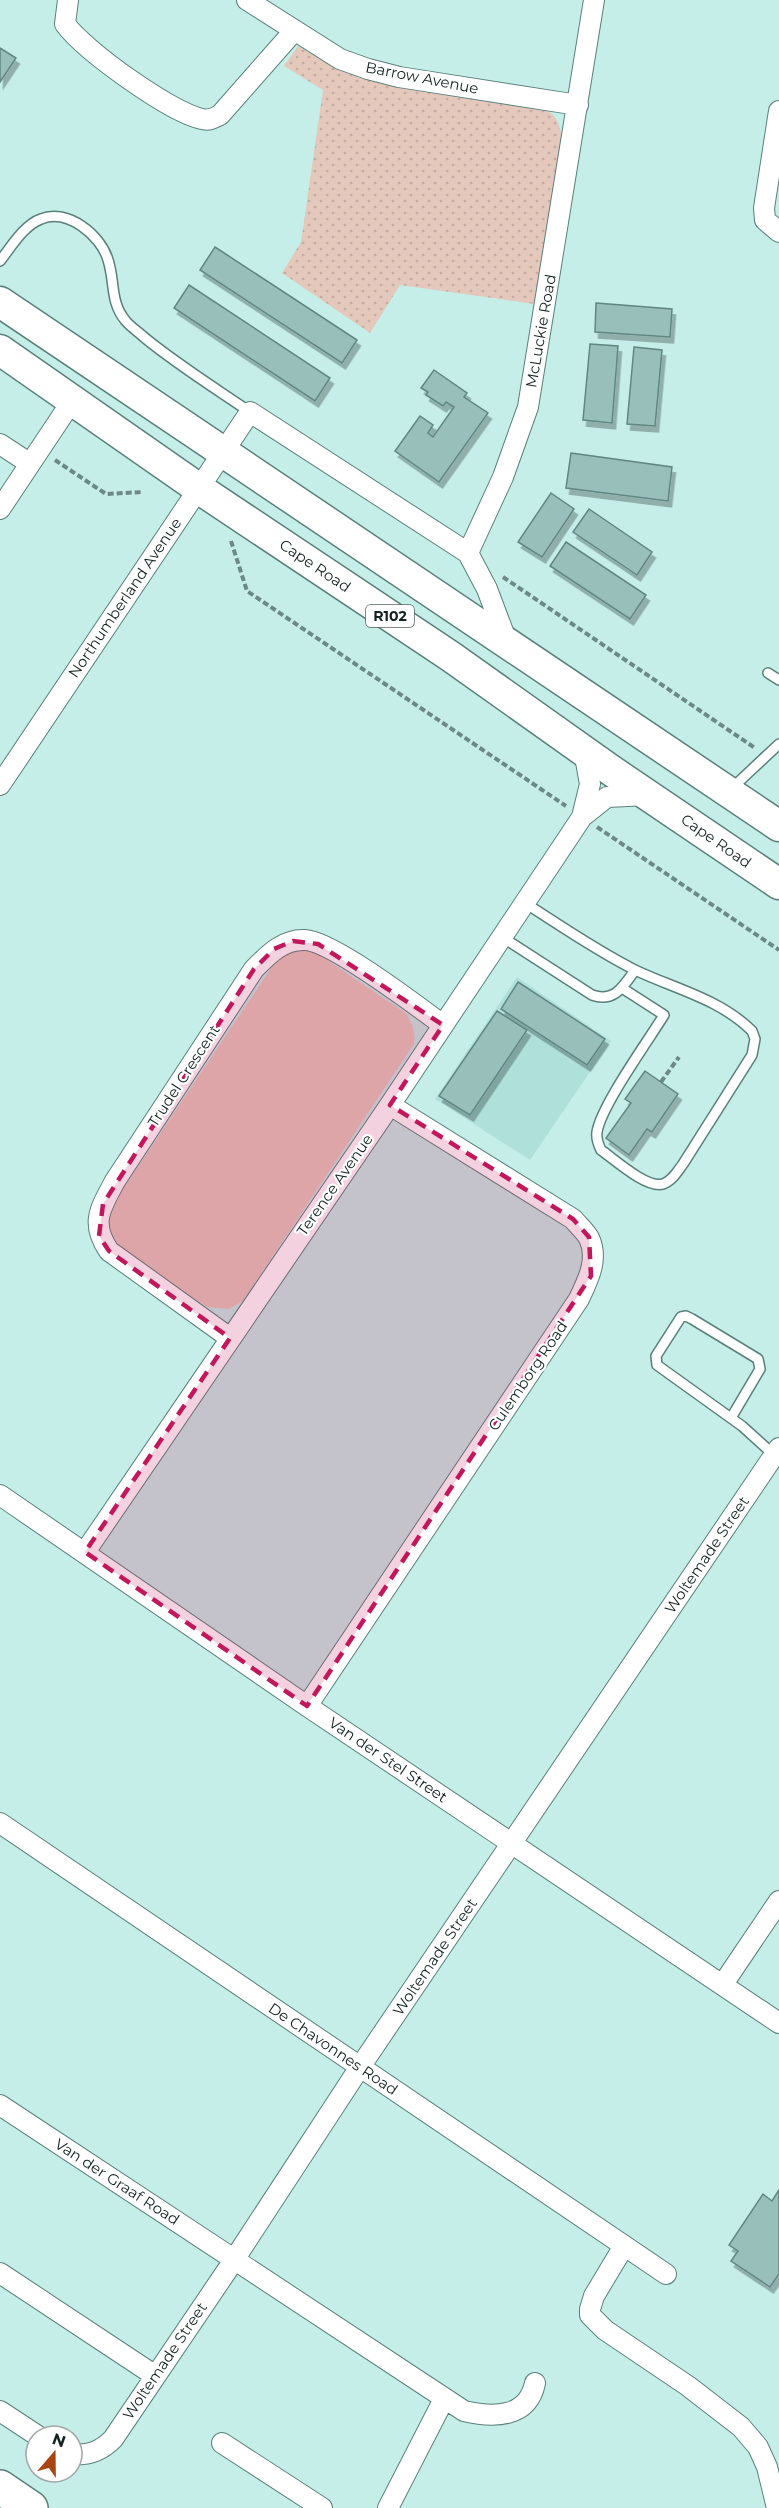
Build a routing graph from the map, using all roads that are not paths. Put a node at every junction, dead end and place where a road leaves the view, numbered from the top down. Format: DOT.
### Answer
graph roads {
  1 [pos="68,0"];
  2 [pos="247,0"];
  3 [pos="594,0"];
  4 [pos="294,31"];
  5 [pos="578,105"];
  6 [pos="779,111"];
  7 [pos="779,232"];
  8 [pos="0,261"];
  9 [pos="0,302"];
  10 [pos="0,350"];
  11 [pos="72,401"];
  12 [pos="250,412"];
  13 [pos="0,444"];
  14 [pos="224,451"];
  15 [pos="34,456"];
  16 [pos="198,488"];
  17 [pos="0,509"];
  18 [pos="468,553"];
  19 [pos="508,645"];
  20 [pos="768,673"];
  21 [pos="779,680"];
  22 [pos="779,744"];
  23 [pos="584,751"];
  24 [pos="0,785"];
  25 [pos="728,791"];
  26 [pos="651,795"];
  27 [pos="582,817"];
  28 [pos="779,826"];
  29 [pos="779,884"];
  30 [pos="525,903"];
  31 [pos="502,937"];
  32 [pos="635,970"];
  33 [pos="622,988"];
  34 [pos="443,1024"];
  35 [pos="390,1105"];
  36 [pos="230,1338"];
  37 [pos="731,1418"];
  38 [pos="777,1452"];
  39 [pos="0,1495"];
  40 [pos="86,1552"];
  41 [pos="307,1706"];
  42 [pos="0,1823"];
  43 [pos="513,1844"];
  44 [pos="779,1900"];
  45 [pos="723,1984"];
  46 [pos="779,2023"];
  47 [pos="360,2067"];
  48 [pos="0,2105"];
  49 [pos="624,2246"];
  50 [pos="233,2259"];
  51 [pos="0,2274"];
  52 [pos="666,2274"];
  53 [pos="154,2375"];
  54 [pos="536,2383"];
  55 [pos="444,2399"];
  56 [pos="0,2411"];
  57 [pos="24,2427"];
  58 [pos="222,2443"];
  59 [pos="84,2453"];
  60 [pos="0,2487"];
  61 [pos="31,2508"];
  62 [pos="322,2508"];
  63 [pos="388,2508"];
  64 [pos="777,2508"];
  1 -- 4 [label="street"];
  2 -- 4 [label="street, Barrow Avenue"];
  3 -- 5 [label="street, McLuckie Road"];
  4 -- 5 [label="street, Barrow Avenue"];
  5 -- 18 [label="street, McLuckie Road"];
  6 -- 7 [label="street"];
  8 -- 12 [label="lane"];
  9 -- 14 [label="main road, R102"];
  10 -- 11 [label="main road, Cape Road / R102"];
  11 -- 15 [label="street"];
  11 -- 16 [label="main road, Cape Road / R102"];
  12 -- 14 [label="street, Northumberland Avenue"];
  12 -- 18 [label="street"];
  13 -- 15 [label="street"];
  14 -- 16 [label="street, Northumberland Avenue"];
  14 -- 19 [label="main road, R102"];
  15 -- 17 [label="street"];
  16 -- 23 [label="main road, Cape Road / R102"];
  16 -- 24 [label="street, Northumberland Avenue"];
  18 -- 19 [label="street"];
  19 -- 25 [label="main road, R102"];
  20 -- 21 [label="lane"];
  22 -- 25 [label="lane"];
  23 -- 26 [label="main road, Cape Road / R102"];
  23 -- 27 [label="street, Terence Avenue"];
  25 -- 28 [label="main road, R102"];
  26 -- 27 [label="street, Terence Avenue"];
  26 -- 29 [label="main road, Cape Road / R102"];
  27 -- 30 [label="street, Terence Avenue"];
  30 -- 31 [label="street, Terence Avenue"];
  30 -- 32 [label="lane"];
  31 -- 33 [label="lane"];
  31 -- 34 [label="street, Terence Avenue"];
  32 -- 33 [label="lane"];
  32 -- 33 [label="lane"];
  34 -- 35 [label="street, Terence Avenue"];
  34 -- 36 [label="street, Trudel Crescent"];
  35 -- 36 [label="street, Terence Avenue"];
  35 -- 41 [label="street, Culemborg Road"];
  36 -- 40 [label="street, Terence Avenue"];
  37 -- 37 [label="lane"];
  37 -- 38 [label="lane"];
  38 -- 43 [label="street, Woltemade Street"];
  39 -- 40 [label="street, Van der Stel Street"];
  40 -- 41 [label="street, Van der Stel Street"];
  41 -- 43 [label="street, Van der Stel Street"];
  42 -- 47 [label="street, De Chavonnes Road"];
  43 -- 45 [label="street, Van der Stel Street"];
  43 -- 47 [label="street, Woltemade Street"];
  44 -- 45 [label="street"];
  45 -- 46 [label="street, Van der Stel Street"];
  47 -- 49 [label="street, De Chavonnes Road"];
  47 -- 50 [label="street, Woltemade Street"];
  48 -- 50 [label="street, Van der Graaf Road"];
  49 -- 52 [label="street, De Chavonnes Road"];
  49 -- 64 [label="street"];
  50 -- 53 [label="street, Woltemade Street"];
  50 -- 55 [label="street, Van der Graaf Road"];
  51 -- 53 [label="street"];
  53 -- 59 [label="street, Woltemade Street"];
  54 -- 55 [label="street, Van der Graaf Road"];
  55 -- 63 [label="street"];
  56 -- 57 [label="street"];
  58 -- 62 [label="street"];
  60 -- 61 [label="highway"];
}
